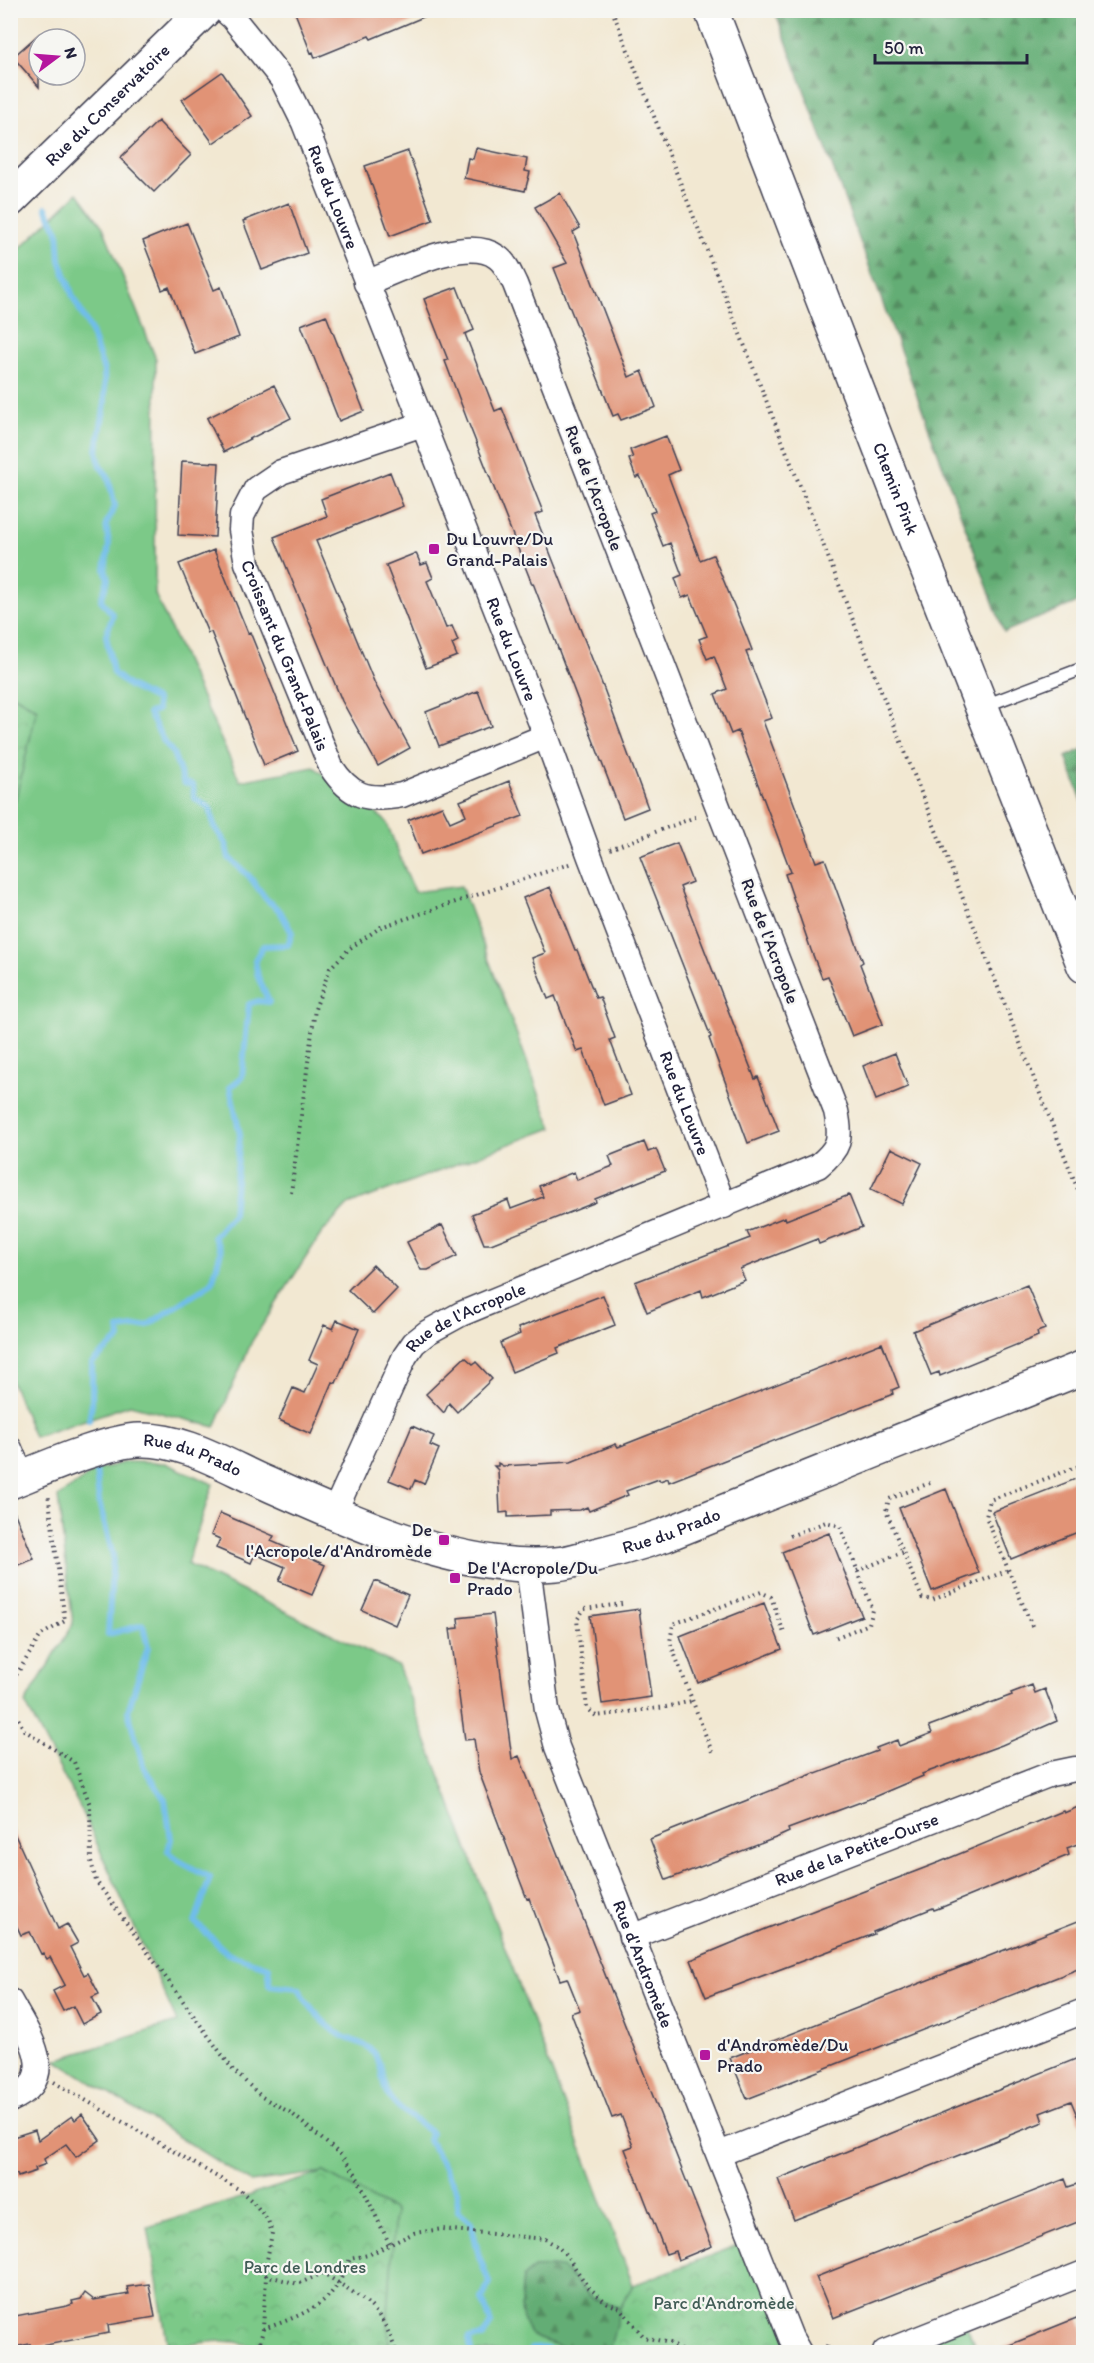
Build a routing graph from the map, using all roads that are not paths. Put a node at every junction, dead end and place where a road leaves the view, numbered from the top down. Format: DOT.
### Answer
graph roads {
  1 [pos="205,10"];
  2 [pos="224,10"];
  3 [pos="711,10"];
  4 [pos="10,200"];
  5 [pos="366,283"];
  6 [pos="423,424"];
  7 [pos="1083,668"];
  8 [pos="981,707"];
  9 [pos="546,736"];
  10 [pos="1083,966"];
  11 [pos="724,1206"];
  12 [pos="1083,1367"];
  13 [pos="21,1469"];
  14 [pos="334,1513"];
  15 [pos="528,1566"];
  16 [pos="1083,1770"];
  17 [pos="631,1937"];
  18 [pos="10,2001"];
  19 [pos="1083,2012"];
  20 [pos="10,2100"];
  21 [pos="719,2154"];
  22 [pos="1083,2273"];
  23 [pos="799,2352"];
  24 [pos="885,2352"];
  1 -- 4 [label="street, Rue du Conservatoire"];
  2 -- 5 [label="street, Rue du Louvre"];
  3 -- 8 [label="street, Chemin Pink"];
  5 -- 6 [label="street, Rue du Louvre"];
  5 -- 11 [label="street, Rue de l'Acropole"];
  6 -- 9 [label="street, Rue du Louvre"];
  6 -- 9 [label="street, Croissant du Grand-Palais"];
  7 -- 8 [label="lane"];
  8 -- 10 [label="street, Chemin Pink"];
  9 -- 11 [label="street, Rue du Louvre"];
  11 -- 14 [label="street, Rue de l'Acropole"];
  12 -- 15 [label="street, Rue du Prado"];
  13 -- 14 [label="street, Rue du Prado"];
  14 -- 15 [label="street, Rue du Prado"];
  15 -- 17 [label="street, Rue d'Andromède"];
  16 -- 17 [label="street, Rue de la Petite-Ourse"];
  17 -- 21 [label="street, Rue d'Andromède"];
  18 -- 20 [label="street"];
  19 -- 21 [label="street"];
  21 -- 23 [label="street, Rue d'Andromède"];
  22 -- 24 [label="street"];
}
